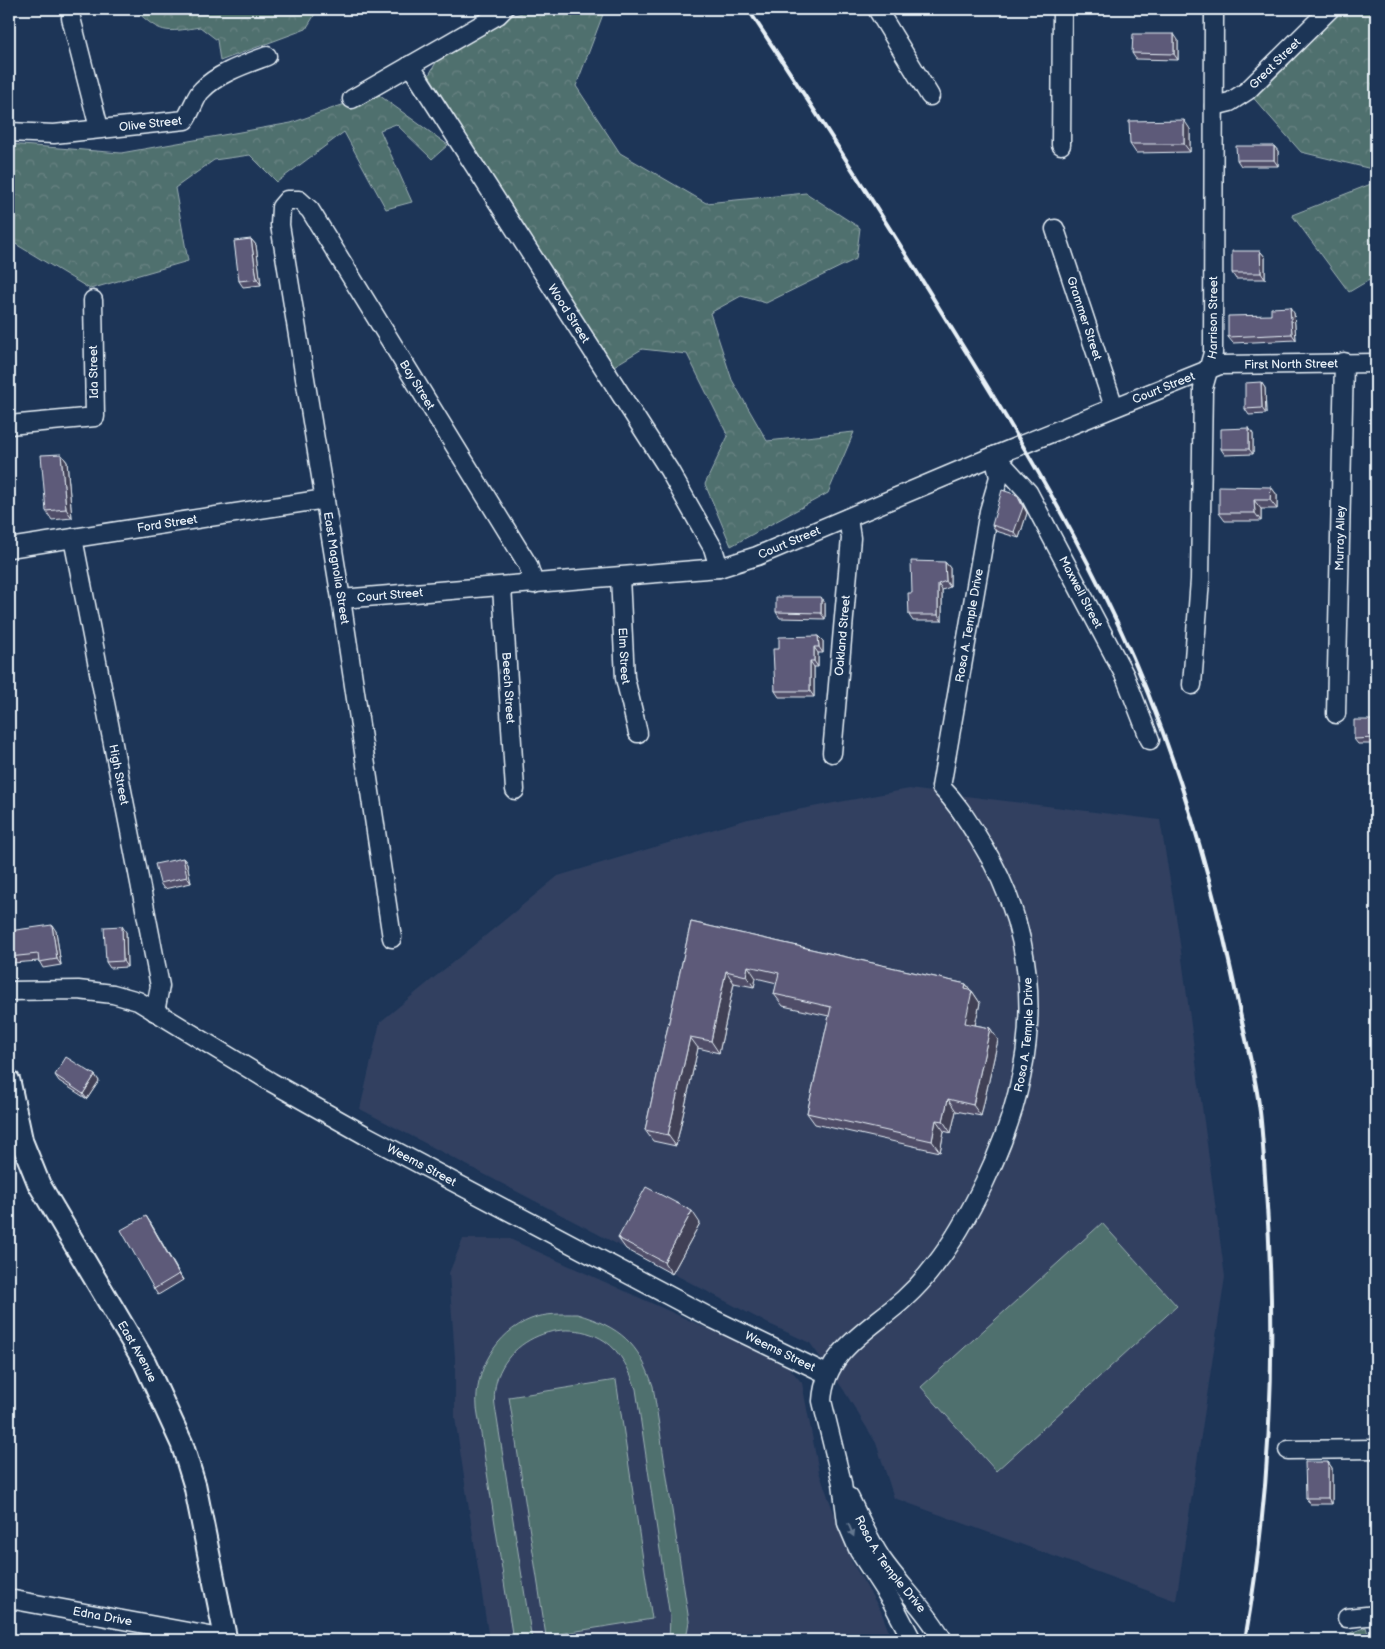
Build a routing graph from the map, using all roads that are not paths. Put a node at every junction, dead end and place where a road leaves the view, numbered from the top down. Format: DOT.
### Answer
graph roads {
  1 [pos="504,9"];
  2 [pos="877,9"];
  3 [pos="1062,9"];
  4 [pos="1214,9"];
  5 [pos="1330,9"];
  6 [pos="71,18"];
  7 [pos="267,56"];
  8 [pos="410,65"];
  9 [pos="930,96"];
  10 [pos="352,99"];
  11 [pos="1214,106"];
  12 [pos="99,128"];
  13 [pos="9,132"];
  14 [pos="1062,145"];
  15 [pos="287,200"];
  16 [pos="1055,229"];
  17 [pos="93,300"];
  18 [pos="1344,362"];
  19 [pos="1376,363"];
  20 [pos="1208,369"];
  21 [pos="1114,407"];
  22 [pos="9,425"];
  23 [pos="994,456"];
  24 [pos="325,499"];
  25 [pos="848,518"];
  26 [pos="73,538"];
  27 [pos="9,548"];
  28 [pos="719,568"];
  29 [pos="620,578"];
  30 [pos="534,584"];
  31 [pos="502,587"];
  32 [pos="341,599"];
  33 [pos="1192,685"];
  34 [pos="1336,714"];
  35 [pos="638,733"];
  36 [pos="1150,740"];
  37 [pos="832,753"];
  38 [pos="515,790"];
  39 [pos="392,938"];
  40 [pos="9,991"];
  41 [pos="155,1012"];
  42 [pos="9,1081"];
  43 [pos="827,1374"];
  44 [pos="1376,1449"];
  45 [pos="1288,1450"];
  46 [pos="842,1483"];
  47 [pos="9,1599"];
  48 [pos="1376,1615"];
  49 [pos="1347,1618"];
  50 [pos="226,1640"];
  51 [pos="912,1640"];
  52 [pos="943,1640"];
  1 -- 8 [label="street"];
  2 -- 9 [label="street"];
  3 -- 14 [label="street"];
  4 -- 11 [label="street, Harrison Street"];
  5 -- 11 [label="street, Great Street"];
  6 -- 12 [label="street"];
  7 -- 12 [label="street, Olive Street"];
  8 -- 10 [label="street"];
  8 -- 28 [label="street, Wood Street"];
  11 -- 20 [label="street, Harrison Street"];
  12 -- 13 [label="street, Olive Street"];
  15 -- 24 [label="street, East Magnolia Street"];
  15 -- 30 [label="street, Bay Street"];
  16 -- 21 [label="street, Grammer Street"];
  17 -- 22 [label="street, Ida Street"];
  18 -- 19 [label="street, First North Street"];
  18 -- 20 [label="street, First North Street"];
  18 -- 34 [label="street, Murray Alley"];
  20 -- 21 [label="street, Court Street"];
  20 -- 33 [label="street, Harrison Street"];
  21 -- 23 [label="street, Court Street"];
  23 -- 25 [label="street, Court Street"];
  23 -- 36 [label="street, Maxwell Street"];
  23 -- 43 [label="street, Rosa A. Temple Drive"];
  24 -- 26 [label="street, Ford Street"];
  24 -- 32 [label="street, East Magnolia Street"];
  25 -- 28 [label="street, Court Street"];
  25 -- 37 [label="street, Oakland Street"];
  26 -- 27 [label="street, Ford Street"];
  26 -- 41 [label="street, High Street"];
  28 -- 29 [label="street, Court Street"];
  29 -- 30 [label="street, Court Street"];
  29 -- 35 [label="street, Elm Street"];
  30 -- 31 [label="street, Court Street"];
  31 -- 32 [label="street, Court Street"];
  31 -- 38 [label="street, Beech Street"];
  32 -- 39 [label="street, East Magnolia Street"];
  40 -- 41 [label="street, Weems Street"];
  41 -- 43 [label="street, Weems Street"];
  42 -- 50 [label="street, East Avenue"];
  43 -- 46 [label="street, Rosa A. Temple Drive"];
  44 -- 45 [label="street"];
  46 -- 51 [label="street, Rosa A. Temple Drive, one-way"];
  46 -- 52 [label="street, Rosa A. Temple Drive"];
  47 -- 50 [label="street, Edna Drive"];
  48 -- 49 [label="street"];
}
